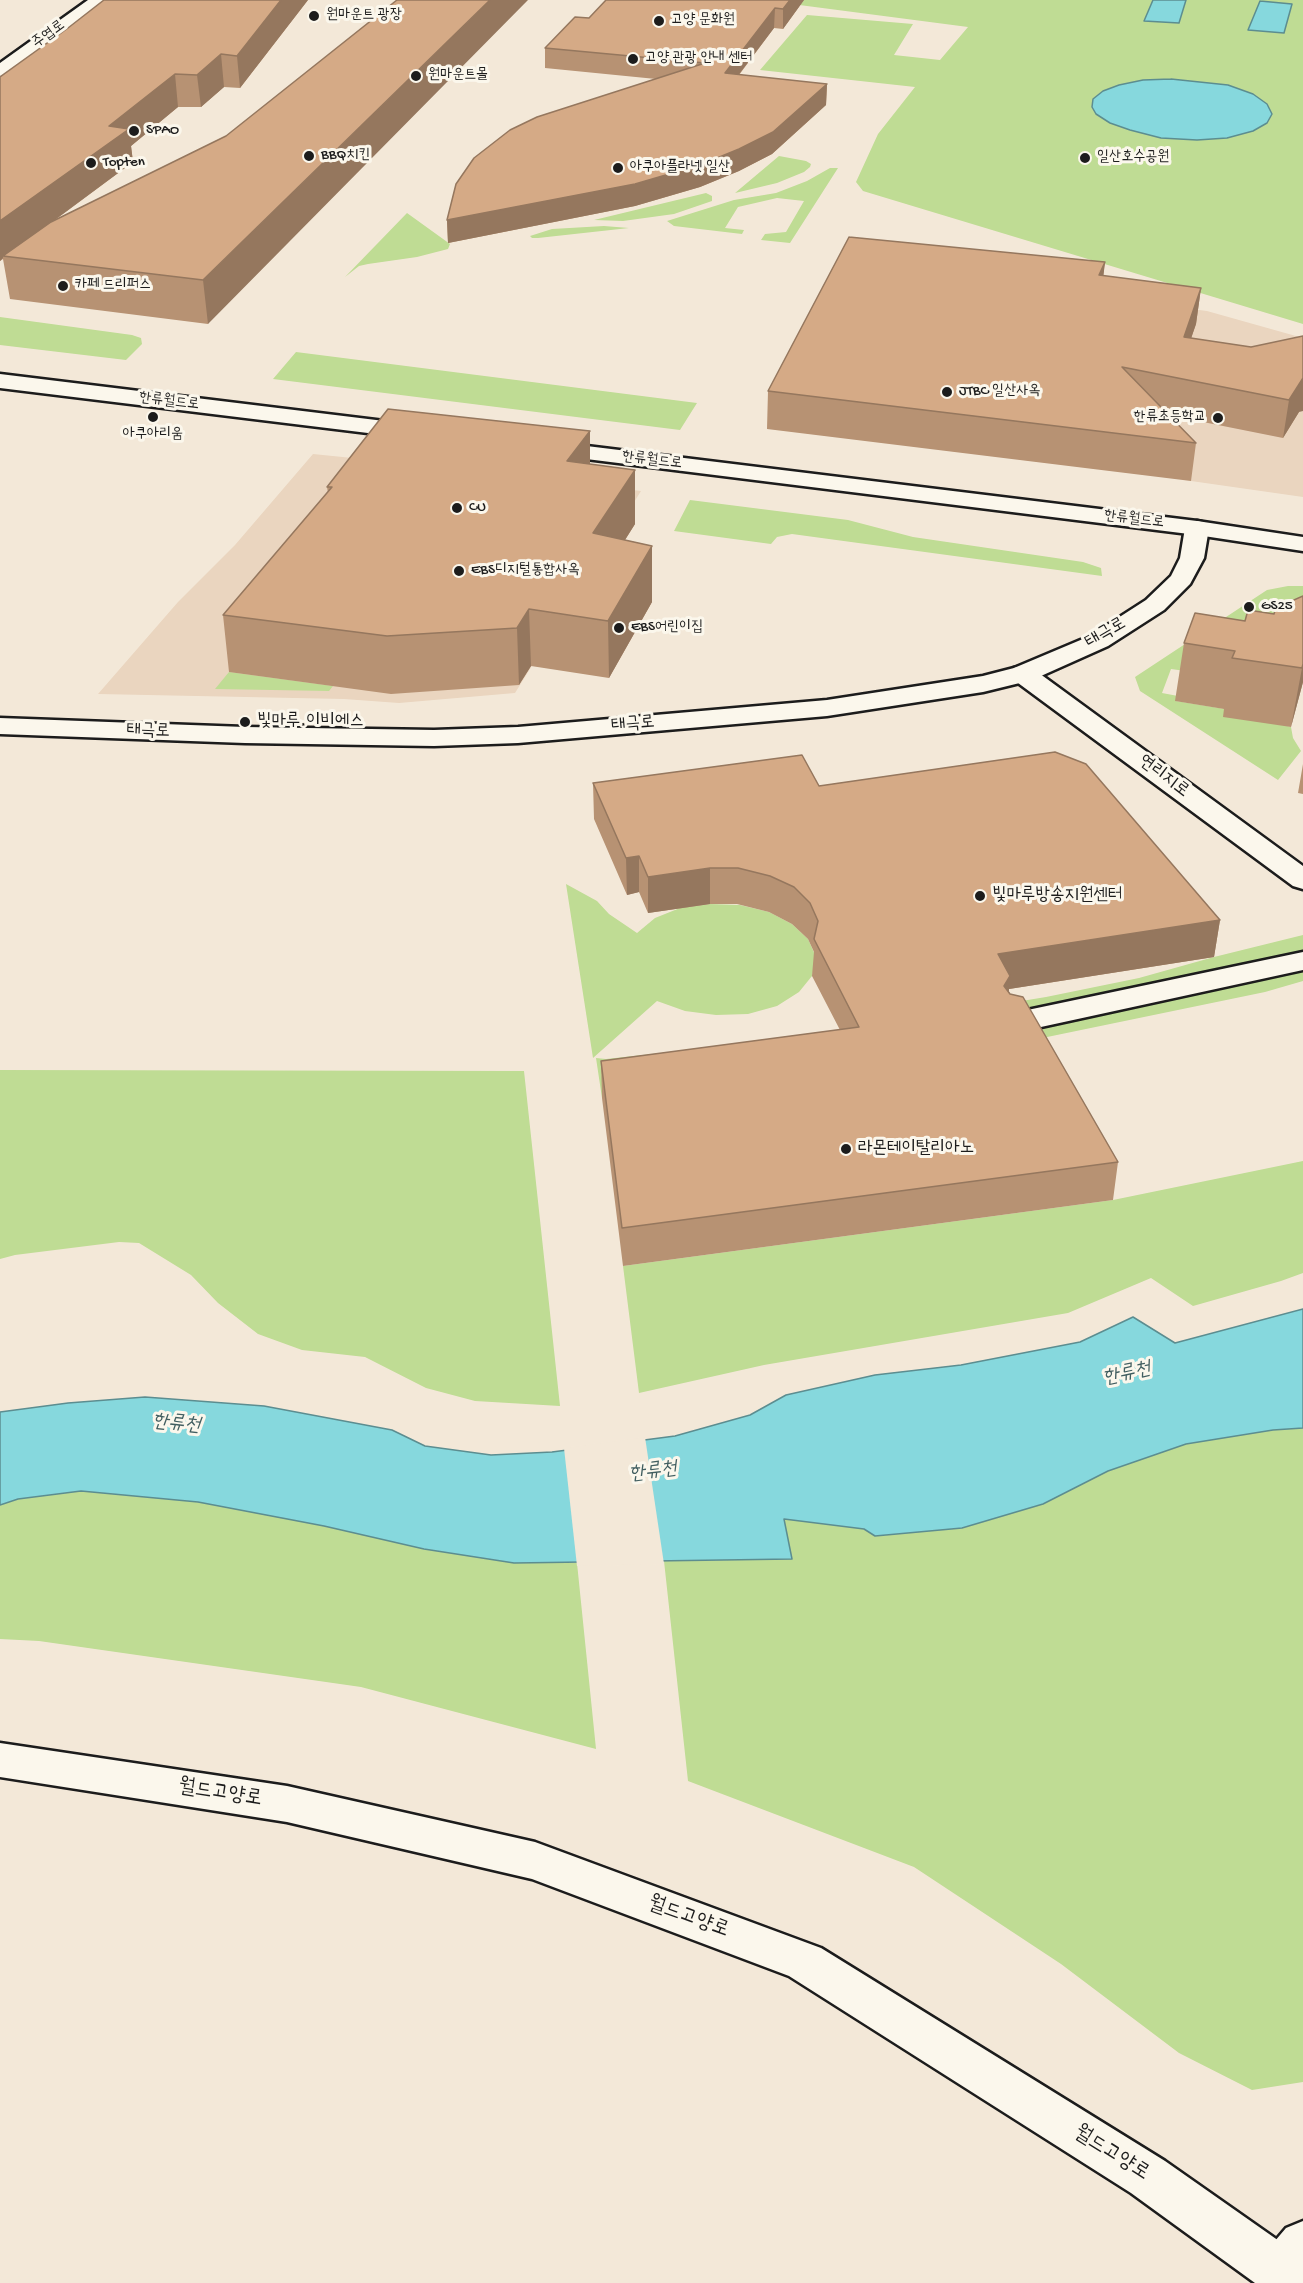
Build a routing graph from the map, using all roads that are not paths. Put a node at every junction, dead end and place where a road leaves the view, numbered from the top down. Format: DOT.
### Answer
graph roads {
  1 [pos="99,0"];
  2 [pos="0,71"];
  3 [pos="0,381"];
  4 [pos="439,435"];
  5 [pos="522,445"];
  6 [pos="1197,528"];
  7 [pos="1303,544"];
  8 [pos="1023,674"];
  9 [pos="0,726"];
  10 [pos="1303,880"];
  11 [pos="1303,961"];
  12 [pos="1018,1022"];
  13 [pos="0,1760"];
  14 [pos="1292,2267"];
  1 -- 2 [label="street, 주엽로"];
  3 -- 4 [label="street, 한류월드로"];
  5 -- 6 [label="street, 한류월드로"];
  6 -- 7 [label="street, 한류월드로"];
  6 -- 8 [label="street, 태극로"];
  8 -- 9 [label="street, 태극로"];
  8 -- 10 [label="street, 연리지로"];
  11 -- 12 [label="street"];
  13 -- 14 [label="street, 월드고양로"];
}
